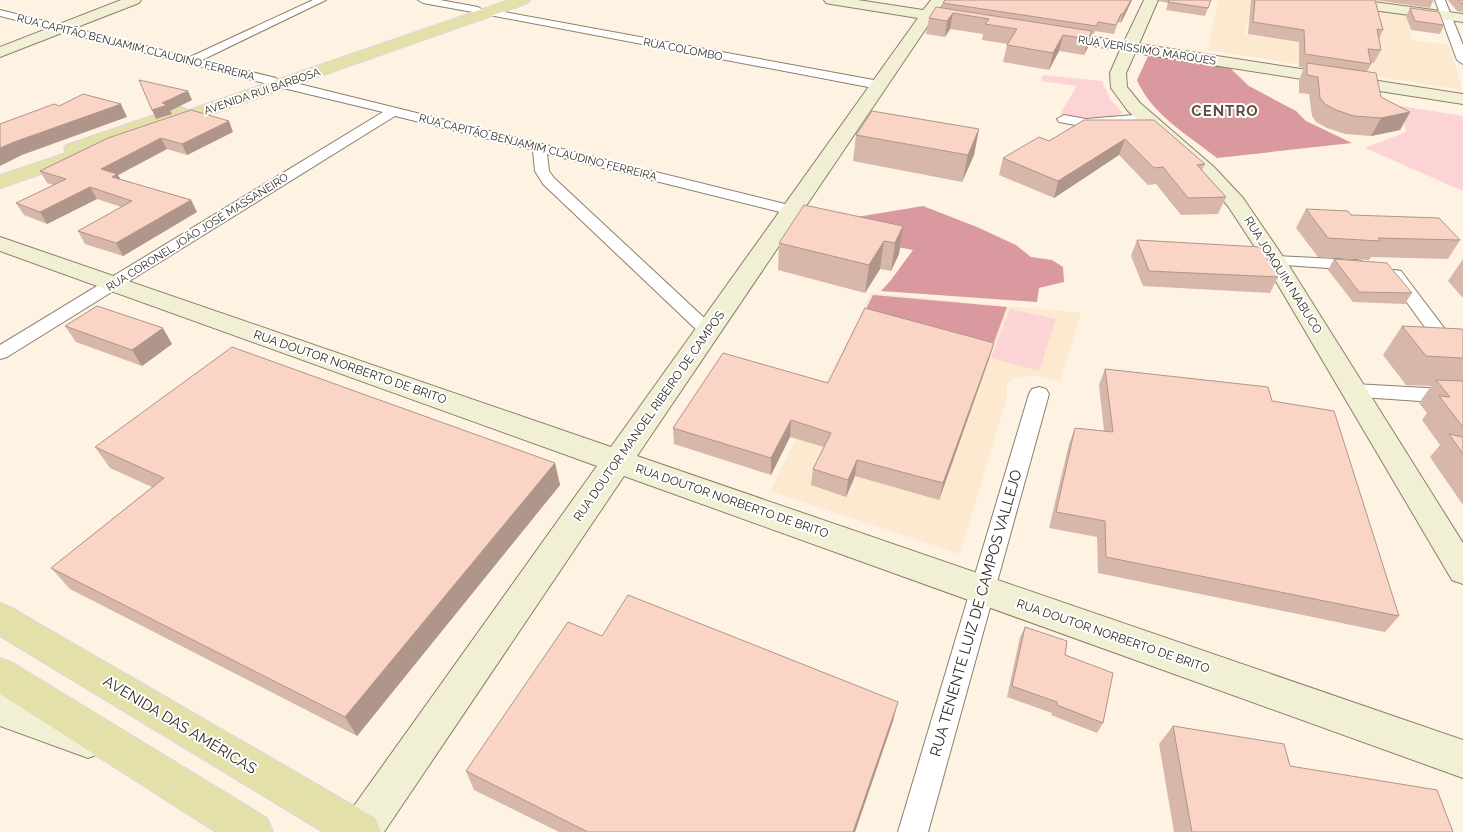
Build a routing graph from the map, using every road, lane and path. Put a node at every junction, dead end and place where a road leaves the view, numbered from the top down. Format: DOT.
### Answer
graph roads {
  1 [pos="134,0"];
  2 [pos="321,0"];
  3 [pos="423,0"];
  4 [pos="509,0"];
  5 [pos="523,0"];
  6 [pos="831,0"];
  7 [pos="1151,0"];
  8 [pos="1327,0"];
  9 [pos="1440,0"];
  10 [pos="932,8"];
  11 [pos="483,11"];
  12 [pos="0,13"];
  13 [pos="1446,16"];
  14 [pos="1463,18"];
  15 [pos="956,20"];
  16 [pos="61,28"];
  17 [pos="1042,33"];
  18 [pos="1130,47"];
  19 [pos="0,52"];
  20 [pos="1463,60"];
  21 [pos="191,61"];
  22 [pos="278,82"];
  23 [pos="879,85"];
  24 [pos="1463,99"];
  25 [pos="394,111"];
  26 [pos="1146,118"];
  27 [pos="1064,119"];
  28 [pos="540,147"];
  29 [pos="0,173"];
  30 [pos="0,182"];
  31 [pos="792,210"];
  32 [pos="0,244"];
  33 [pos="1275,261"];
  34 [pos="113,284"];
  35 [pos="708,331"];
  36 [pos="0,353"];
  37 [pos="1463,366"];
  38 [pos="1354,391"];
  39 [pos="1039,394"];
  40 [pos="1463,397"];
  41 [pos="618,461"];
  42 [pos="1463,571"];
  43 [pos="983,590"];
  44 [pos="0,618"];
  45 [pos="0,674"];
  46 [pos="0,709"];
  47 [pos="127,753"];
  48 [pos="1463,759"];
  49 [pos="253,832"];
  50 [pos="360,832"];
  51 [pos="913,832"];
  1 -- 16 [label="street"];
  2 -- 21 [label="street"];
  3 -- 11 [label="street, RUA COLOMBO"];
  4 -- 11 [label="main road, AVENIDA RUI BARBOSA"];
  5 -- 11 [label="main road, AVENIDA RUI BARBOSA"];
  6 -- 10 [label="street"];
  7 -- 18 [label="street, RUA JOAQUIM NABUCO"];
  8 -- 13 [label="street"];
  9 -- 13 [label="street"];
  10 -- 15 [label="street"];
  10 -- 23 [label="street, RUA DOUTOR MANOEL RIBEIRO DE CAMPOS"];
  11 -- 22 [label="main road, AVENIDA RUI BARBOSA"];
  11 -- 23 [label="street, RUA COLOMBO"];
  12 -- 16 [label="street, RUA CAPITÃO BENJAMIM CLAUDINO FERREIRA"];
  13 -- 14 [label="street"];
  13 -- 20 [label="street"];
  16 -- 19 [label="street"];
  16 -- 21 [label="street, RUA CAPITÃO BENJAMIM CLAUDINO FERREIRA"];
  17 -- 18 [label="street, RUA VERÍSSIMO MARQUES"];
  18 -- 24 [label="street, RUA VERÍSSIMO MARQUES"];
  18 -- 26 [label="street, RUA JOAQUIM NABUCO"];
  21 -- 22 [label="street, RUA CAPITÃO BENJAMIM CLAUDINO FERREIRA"];
  22 -- 25 [label="street, RUA CAPITÃO BENJAMIM CLAUDINO FERREIRA"];
  22 -- 29 [label="main road, AVENIDA RUI BARBOSA"];
  22 -- 30 [label="main road, AVENIDA RUI BARBOSA"];
  23 -- 31 [label="street, RUA DOUTOR MANOEL RIBEIRO DE CAMPOS"];
  25 -- 28 [label="street, RUA CAPITÃO BENJAMIM CLAUDINO FERREIRA"];
  25 -- 34 [label="street, RUA CORONEL JOÃO JOSÉ MASSANEIRO"];
  26 -- 27 [label="street"];
  26 -- 33 [label="street, RUA JOAQUIM NABUCO"];
  28 -- 31 [label="street, RUA CAPITÃO BENJAMIM CLAUDINO FERREIRA"];
  28 -- 35 [label="street"];
  31 -- 35 [label="street, RUA DOUTOR MANOEL RIBEIRO DE CAMPOS"];
  32 -- 34 [label="street, RUA DOUTOR NORBERTO DE BRITO"];
  33 -- 37 [label="street"];
  33 -- 38 [label="street, RUA JOAQUIM NABUCO"];
  34 -- 36 [label="street, RUA CORONEL JOÃO JOSÉ MASSANEIRO"];
  34 -- 41 [label="street, RUA DOUTOR NORBERTO DE BRITO"];
  35 -- 41 [label="street, RUA DOUTOR MANOEL RIBEIRO DE CAMPOS"];
  38 -- 40 [label="street"];
  38 -- 42 [label="street, RUA JOAQUIM NABUCO"];
  39 -- 43 [label="street, RUA TENENTE LUIZ DE CAMPOS VALLEJO"];
  41 -- 43 [label="street, RUA DOUTOR NORBERTO DE BRITO"];
  41 -- 50 [label="street, RUA DOUTOR MANOEL RIBEIRO DE CAMPOS"];
  43 -- 48 [label="street, RUA DOUTOR NORBERTO DE BRITO"];
  43 -- 51 [label="street, RUA TENENTE LUIZ DE CAMPOS VALLEJO"];
  44 -- 50 [label="main road, AVENIDA DAS AMÉRICAS"];
  45 -- 47 [label="main road"];
  46 -- 47 [label="street"];
  47 -- 49 [label="main road"];
}
